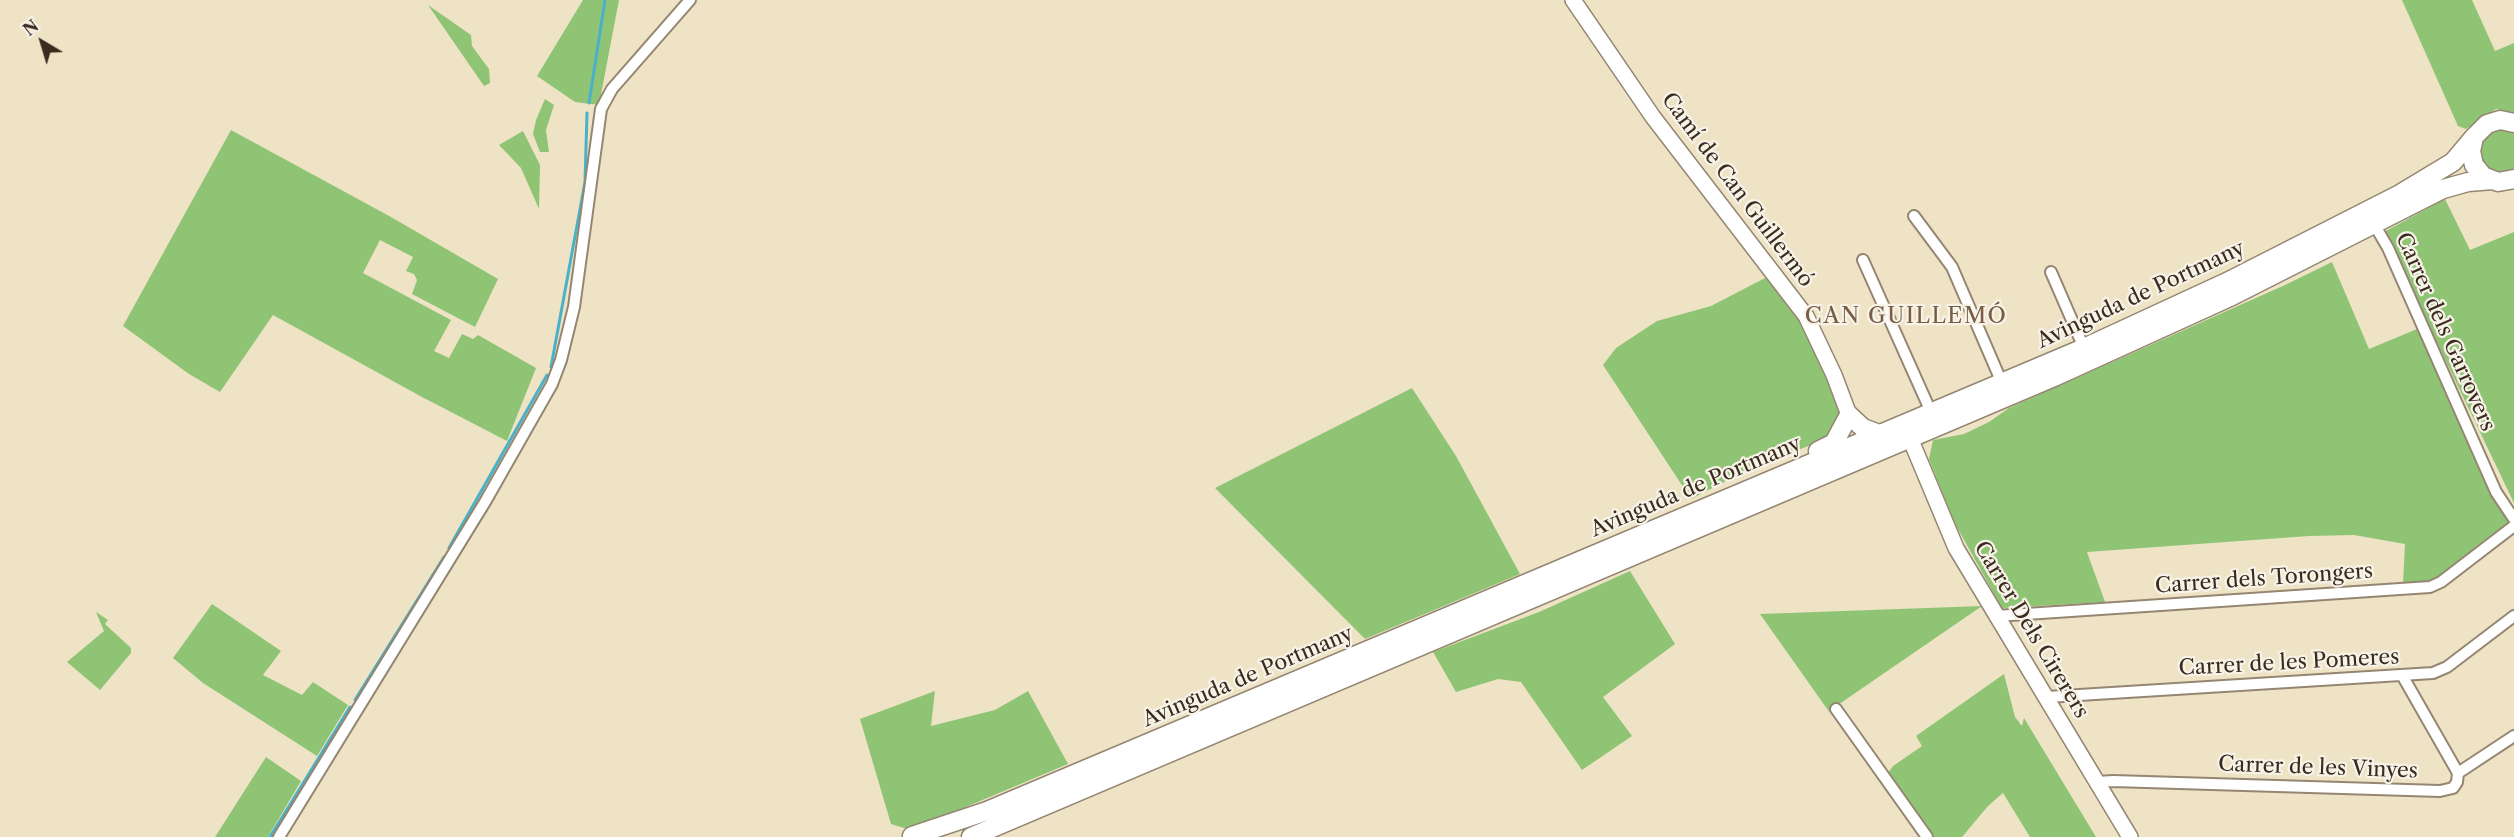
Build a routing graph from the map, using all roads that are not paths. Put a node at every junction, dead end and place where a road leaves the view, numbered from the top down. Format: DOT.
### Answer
graph roads {
  1 [pos="690,0"];
  2 [pos="1573,0"];
  3 [pos="2513,122"];
  4 [pos="2474,137"];
  5 [pos="2507,181"];
  6 [pos="1914,216"];
  7 [pos="2374,224"];
  8 [pos="1863,260"];
  9 [pos="2051,272"];
  10 [pos="2084,348"];
  11 [pos="2002,383"];
  12 [pos="1931,412"];
  13 [pos="1849,415"];
  14 [pos="1879,434"];
  15 [pos="1910,438"];
  16 [pos="1693,513"];
  17 [pos="2514,519"];
  18 [pos="2514,526"];
  19 [pos="1996,616"];
  20 [pos="2514,616"];
  21 [pos="2402,675"];
  22 [pos="2047,697"];
  23 [pos="1836,709"];
  24 [pos="2514,736"];
  25 [pos="2458,773"];
  26 [pos="2097,782"];
  27 [pos="279,837"];
  28 [pos="906,837"];
  29 [pos="914,837"];
  30 [pos="971,837"];
  31 [pos="1928,837"];
  32 [pos="2130,837"];
  1 -- 27 [label="street"];
  2 -- 13 [label="street, Camí de Can Guillermó"];
  3 -- 4 [label="main road, Avinguda de Portmany"];
  4 -- 5 [label="main road"];
  4 -- 10 [label="main road, Avinguda de Portmany"];
  5 -- 7 [label="main road, Avinguda de Portmany"];
  6 -- 11 [label="street"];
  7 -- 15 [label="main road, Avinguda de Portmany"];
  7 -- 17 [label="street, Carrer dels Garrovers"];
  8 -- 12 [label="street"];
  9 -- 10 [label="street"];
  10 -- 11 [label="main road, Avinguda de Portmany"];
  11 -- 12 [label="main road, Avinguda de Portmany"];
  12 -- 14 [label="main road, Avinguda de Portmany"];
  13 -- 14 [label="main road"];
  13 -- 16 [label="main road"];
  14 -- 16 [label="main road, Avinguda de Portmany"];
  15 -- 19 [label="street, Carrer Dels Cirerers"];
  15 -- 30 [label="main road, Avinguda de Portmany"];
  16 -- 29 [label="main road, Avinguda de Portmany"];
  18 -- 19 [label="street, Carrer dels Torongers"];
  19 -- 22 [label="street, Carrer Dels Cirerers"];
  20 -- 21 [label="street, Carrer de les Pomeres"];
  21 -- 22 [label="street, Carrer de les Pomeres"];
  21 -- 25 [label="street"];
  22 -- 26 [label="street, Carrer Dels Cirerers"];
  23 -- 31 [label="street"];
  24 -- 25 [label="street, Carrer de les Vinyes"];
  25 -- 26 [label="street, Carrer de les Vinyes"];
  26 -- 32 [label="street, Carrer Dels Cirerers"];
  28 -- 29 [label="main road, Avinguda de Portmany"];
}
